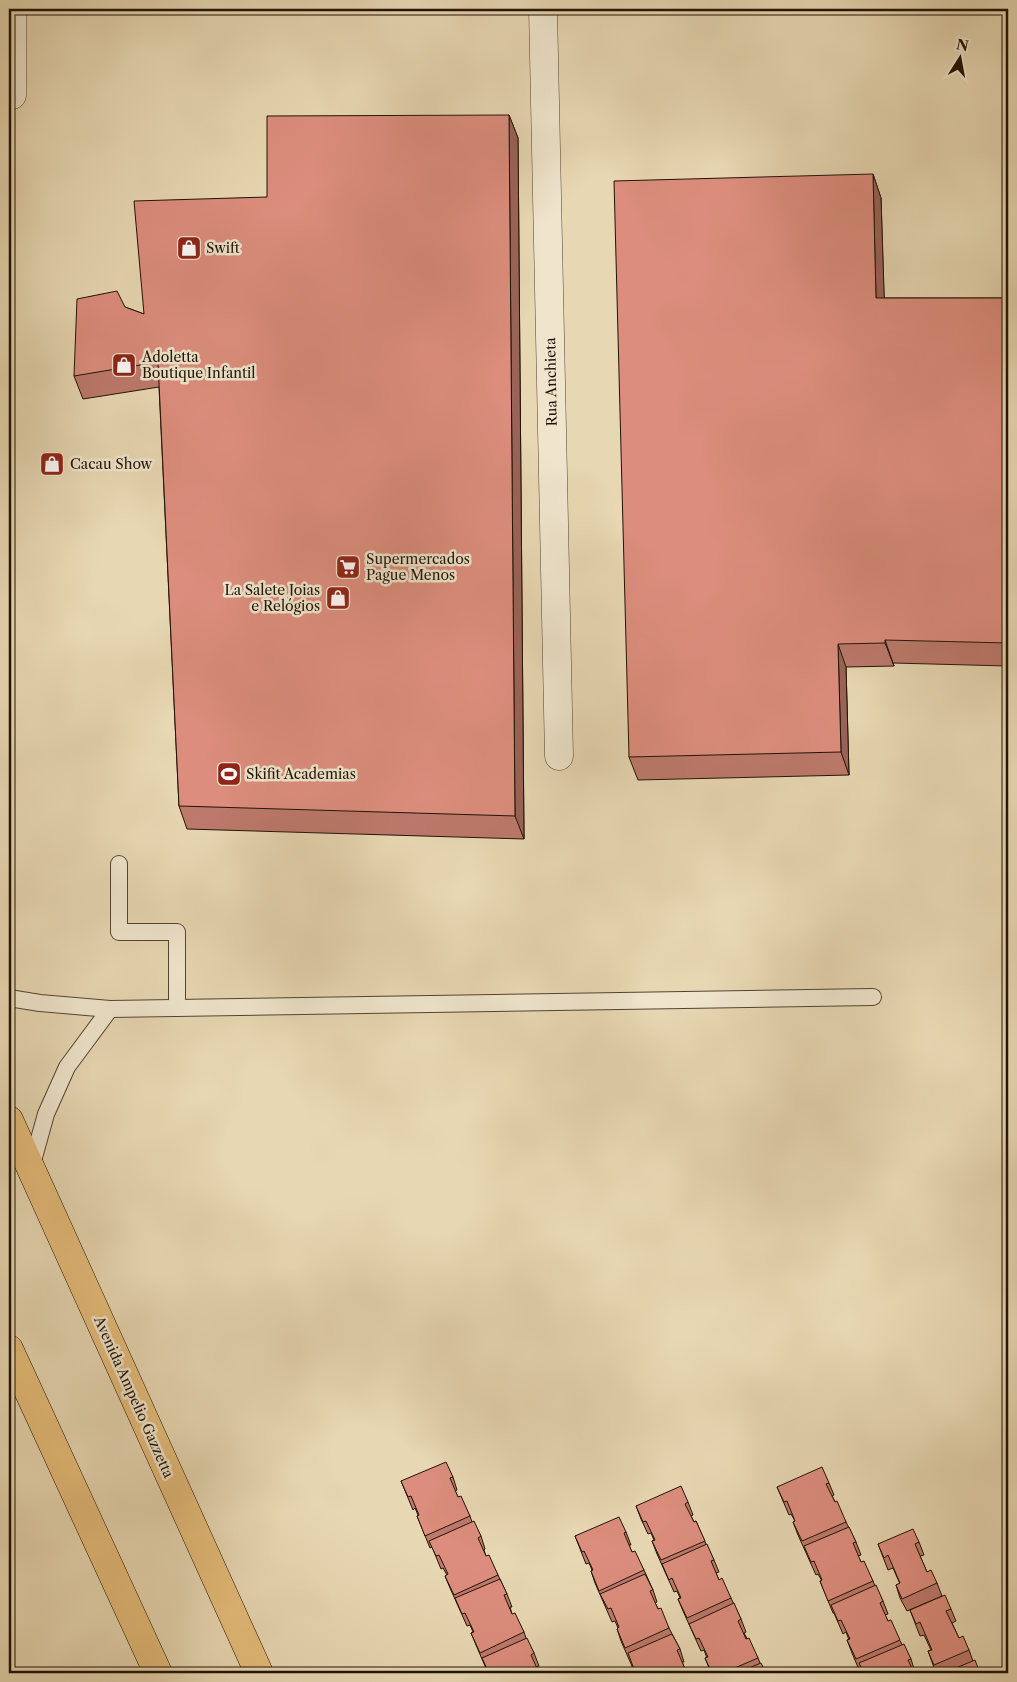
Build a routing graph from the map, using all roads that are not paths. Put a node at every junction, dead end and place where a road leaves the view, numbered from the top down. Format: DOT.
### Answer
graph roads {
  1 [pos="12,9"];
  2 [pos="543,9"];
  3 [pos="12,95"];
  4 [pos="559,756"];
  5 [pos="119,864"];
  6 [pos="873,997"];
  7 [pos="9,998"];
  8 [pos="178,1008"];
  9 [pos="110,1009"];
  10 [pos="9,1120"];
  11 [pos="31,1168"];
  12 [pos="9,1350"];
  13 [pos="158,1673"];
  14 [pos="259,1673"];
  1 -- 3 [label="street"];
  2 -- 4 [label="street, Rua Anchieta"];
  5 -- 8 [label="lane"];
  6 -- 8 [label="lane"];
  7 -- 9 [label="lane"];
  8 -- 9 [label="lane"];
  9 -- 11 [label="lane"];
  10 -- 11 [label="main road, Avenida Ampelio Gazzetta"];
  11 -- 14 [label="main road, Avenida Ampelio Gazzetta"];
  12 -- 13 [label="main road"];
}
